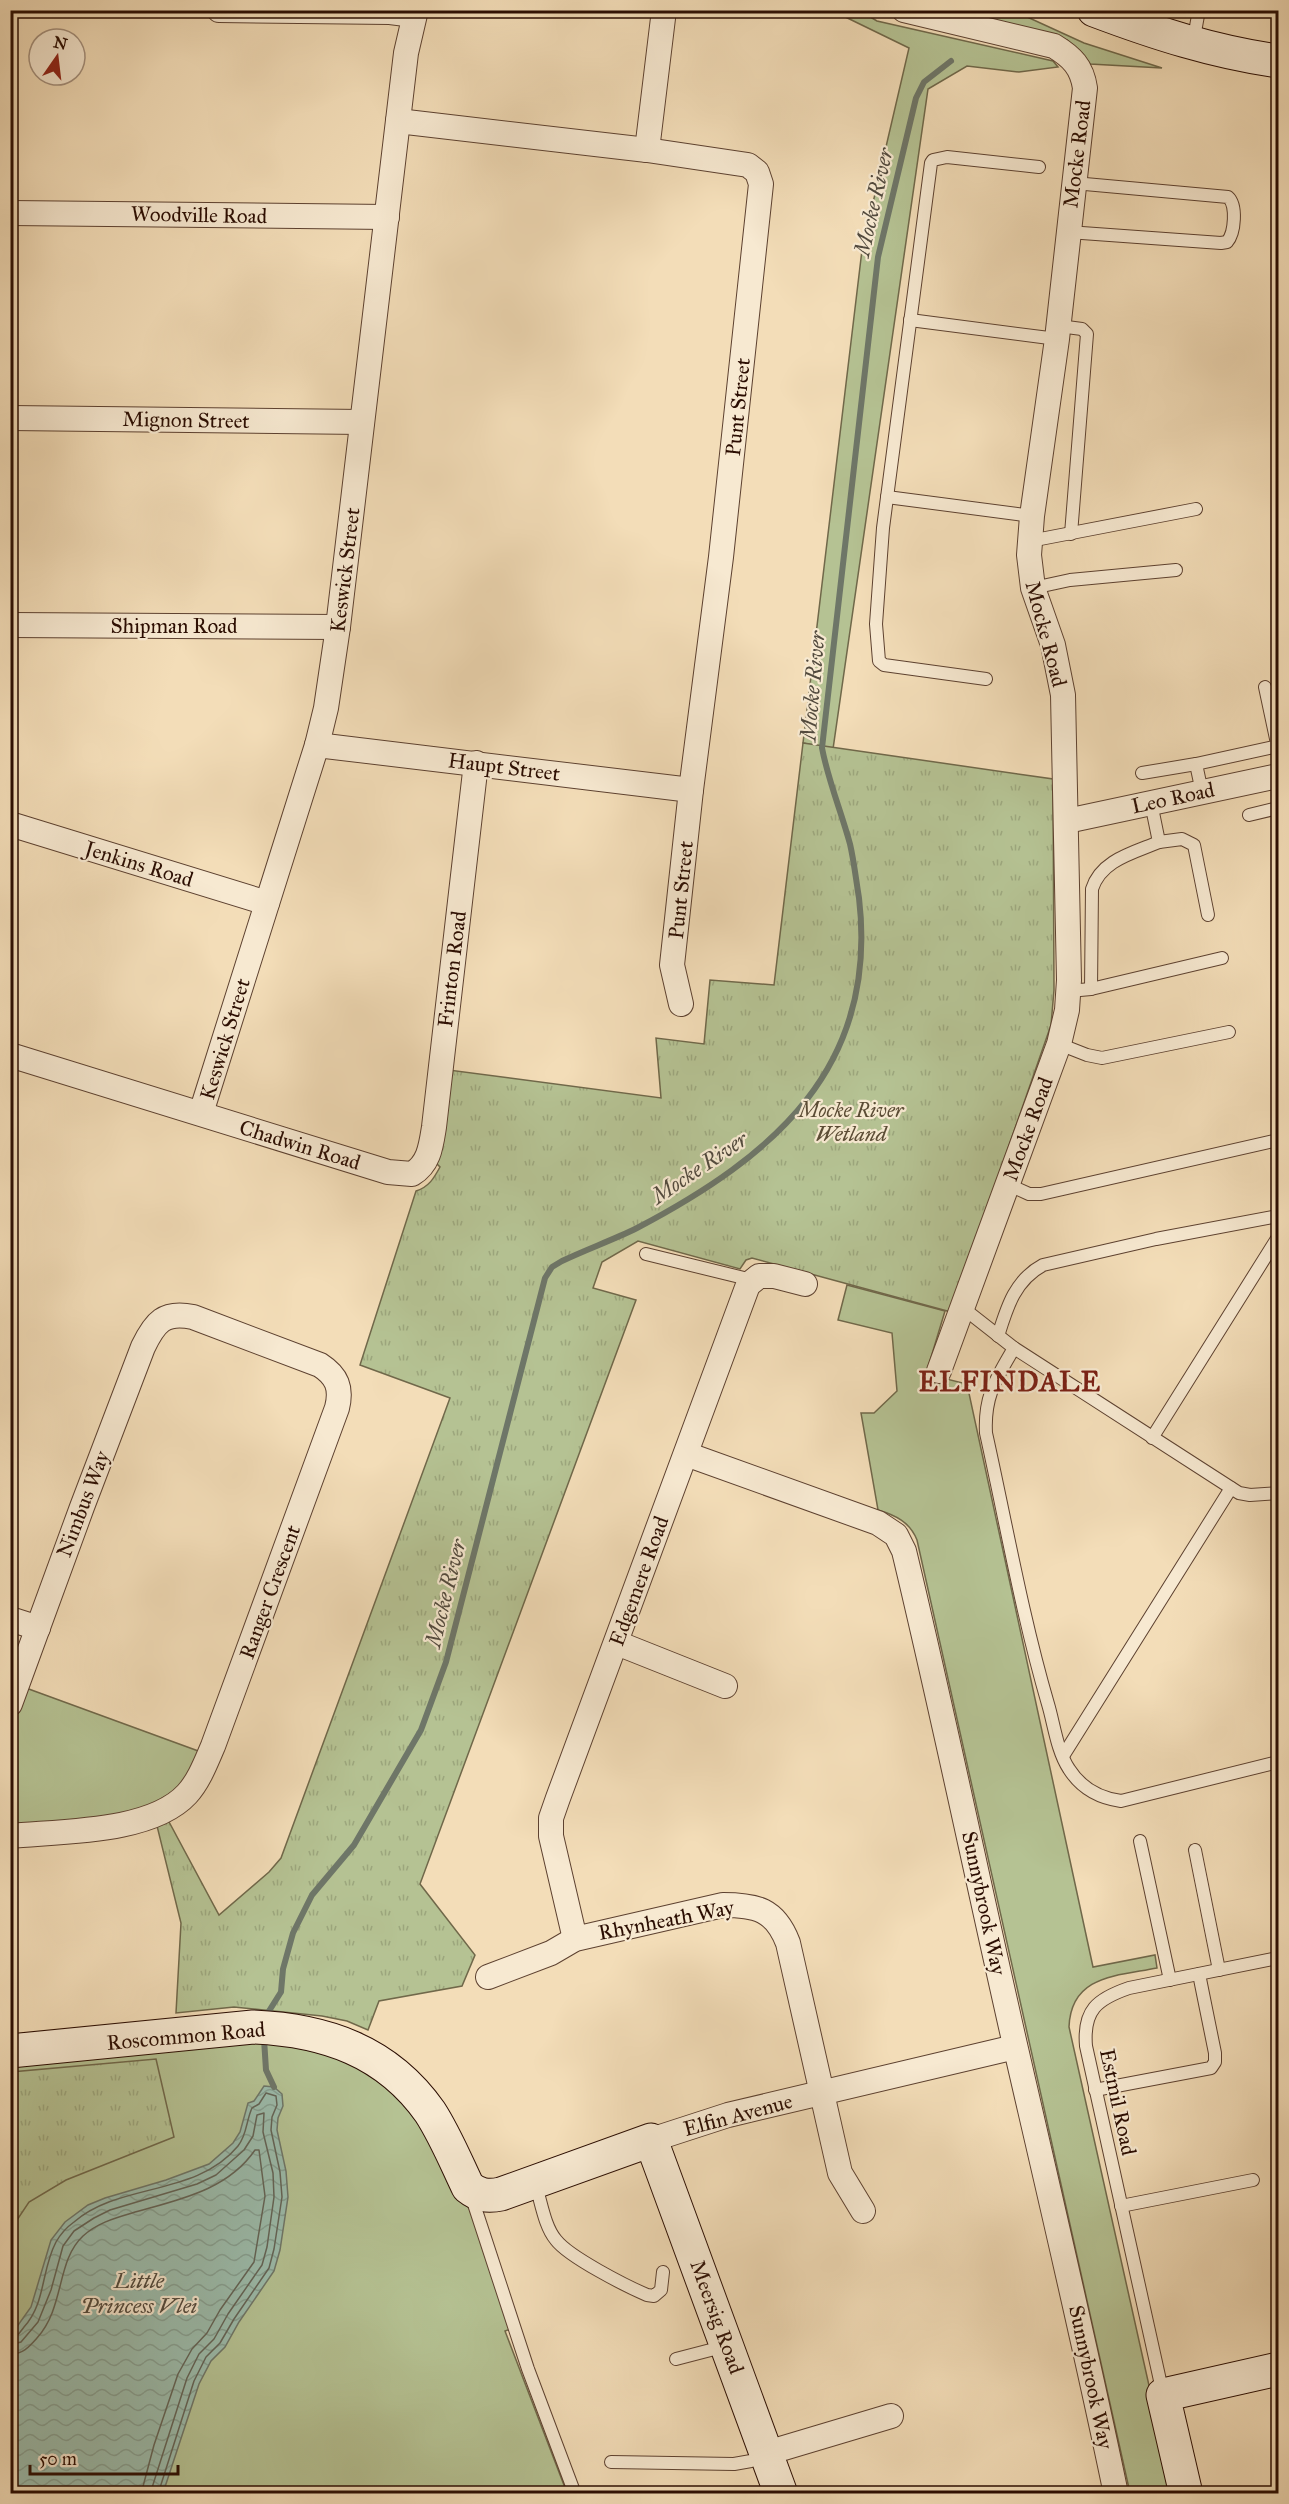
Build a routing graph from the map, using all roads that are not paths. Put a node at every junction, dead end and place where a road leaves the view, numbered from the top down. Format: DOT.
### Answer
graph roads {
  1 [pos="219,10"];
  2 [pos="664,10"];
  3 [pos="904,10"];
  4 [pos="1094,10"];
  5 [pos="1199,10"];
  6 [pos="415,13"];
  7 [pos="1192,44"];
  8 [pos="1278,62"];
  9 [pos="398,121"];
  10 [pos="647,150"];
  11 [pos="1039,167"];
  12 [pos="1074,183"];
  13 [pos="10,213"];
  14 [pos="387,217"];
  15 [pos="1068,232"];
  16 [pos="910,320"];
  17 [pos="1058,332"];
  18 [pos="10,418"];
  19 [pos="362,422"];
  20 [pos="886,497"];
  21 [pos="1197,509"];
  22 [pos="1032,516"];
  23 [pos="1071,534"];
  24 [pos="1030,541"];
  25 [pos="1176,570"];
  26 [pos="1034,588"];
  27 [pos="10,625"];
  28 [pos="338,627"];
  29 [pos="986,679"];
  30 [pos="1265,687"];
  31 [pos="316,746"];
  32 [pos="1278,747"];
  33 [pos="476,763"];
  34 [pos="1196,764"];
  35 [pos="1142,773"];
  36 [pos="1278,776"];
  37 [pos="691,790"];
  38 [pos="1202,792"];
  39 [pos="1151,803"];
  40 [pos="1278,808"];
  41 [pos="1249,815"];
  42 [pos="1067,821"];
  43 [pos="10,824"];
  44 [pos="1159,842"];
  45 [pos="267,903"];
  46 [pos="1208,915"];
  47 [pos="1222,958"];
  48 [pos="1080,990"];
  49 [pos="681,1004"];
  50 [pos="1229,1032"];
  51 [pos="1059,1044"];
  52 [pos="11,1055"];
  53 [pos="201,1113"];
  54 [pos="1278,1140"];
  55 [pos="418,1171"];
  56 [pos="1009,1185"];
  57 [pos="1278,1216"];
  58 [pos="1278,1237"];
  59 [pos="646,1254"];
  60 [pos="752,1280"];
  61 [pos="805,1284"];
  62 [pos="963,1308"];
  63 [pos="172,1316"];
  64 [pos="998,1336"];
  65 [pos="1014,1348"];
  66 [pos="939,1371"];
  67 [pos="1152,1438"];
  68 [pos="686,1454"];
  69 [pos="1231,1488"];
  70 [pos="1278,1493"];
  71 [pos="10,1619"];
  72 [pos="38,1628"];
  73 [pos="617,1643"];
  74 [pos="725,1686"];
  75 [pos="10,1704"];
  76 [pos="1063,1756"];
  77 [pos="1278,1762"];
  78 [pos="10,1836"];
  79 [pos="1140,1841"];
  80 [pos="1195,1850"];
  81 [pos="575,1939"];
  82 [pos="1278,1958"];
  83 [pos="1219,1970"];
  84 [pos="1199,1974"];
  85 [pos="488,1977"];
  86 [pos="1170,1980"];
  87 [pos="1016,2047"];
  88 [pos="10,2051"];
  89 [pos="1095,2090"];
  90 [pos="820,2093"];
  91 [pos="651,2140"];
  92 [pos="1253,2180"];
  93 [pos="534,2182"];
  94 [pos="468,2187"];
  95 [pos="1121,2206"];
  96 [pos="863,2211"];
  97 [pos="663,2272"];
  98 [pos="727,2346"];
  99 [pos="676,2359"];
  100 [pos="1278,2369"];
  101 [pos="1163,2395"];
  102 [pos="891,2416"];
  103 [pos="767,2453"];
  104 [pos="612,2462"];
  105 [pos="575,2493"];
  106 [pos="781,2493"];
  107 [pos="1116,2493"];
  108 [pos="1186,2493"];
  1 -- 6 [label="street"];
  2 -- 10 [label="street"];
  3 -- 12 [label="street, Mocke Road"];
  4 -- 7 [label="street"];
  5 -- 7 [label="lane"];
  6 -- 9 [label="street, Keswick Street"];
  7 -- 8 [label="street"];
  9 -- 10 [label="street, Punt Street"];
  9 -- 14 [label="street, Keswick Street"];
  10 -- 37 [label="street, Punt Street"];
  11 -- 16 [label="lane"];
  12 -- 15 [label="street, Mocke Road"];
  12 -- 15 [label="lane"];
  13 -- 14 [label="street, Woodville Road"];
  14 -- 19 [label="street, Keswick Street"];
  15 -- 17 [label="street, Mocke Road"];
  16 -- 17 [label="lane"];
  16 -- 20 [label="lane"];
  17 -- 22 [label="street, Mocke Road"];
  17 -- 23 [label="lane"];
  18 -- 19 [label="street, Mignon Street"];
  19 -- 28 [label="street, Keswick Street"];
  20 -- 22 [label="lane"];
  20 -- 29 [label="lane"];
  21 -- 23 [label="lane"];
  22 -- 24 [label="street, Mocke Road"];
  23 -- 24 [label="lane"];
  24 -- 26 [label="street, Mocke Road"];
  25 -- 26 [label="lane"];
  26 -- 42 [label="street, Mocke Road"];
  27 -- 28 [label="street, Shipman Road"];
  28 -- 31 [label="street, Keswick Street"];
  30 -- 32 [label="lane"];
  31 -- 33 [label="street, Haupt Street"];
  31 -- 45 [label="street, Keswick Street"];
  32 -- 34 [label="lane"];
  33 -- 37 [label="street, Haupt Street"];
  33 -- 55 [label="street, Frinton Road"];
  34 -- 35 [label="lane"];
  34 -- 38 [label="lane"];
  36 -- 38 [label="street, Leo Road"];
  37 -- 49 [label="street, Punt Street"];
  38 -- 39 [label="street, Leo Road"];
  39 -- 42 [label="street, Leo Road"];
  39 -- 44 [label="lane"];
  40 -- 41 [label="lane"];
  42 -- 48 [label="street, Mocke Road"];
  43 -- 45 [label="street, Jenkins Road"];
  44 -- 46 [label="lane"];
  44 -- 48 [label="lane"];
  45 -- 53 [label="street, Keswick Street"];
  47 -- 48 [label="lane"];
  48 -- 51 [label="street, Mocke Road"];
  50 -- 51 [label="lane"];
  51 -- 56 [label="street, Mocke Road"];
  52 -- 53 [label="street, Chadwin Road"];
  53 -- 55 [label="street, Chadwin Road"];
  54 -- 56 [label="lane"];
  56 -- 62 [label="street, Mocke Road"];
  57 -- 64 [label="lane"];
  58 -- 67 [label="lane"];
  59 -- 60 [label="lane"];
  60 -- 61 [label="street"];
  60 -- 68 [label="street, Edgemere Road"];
  62 -- 64 [label="lane"];
  62 -- 66 [label="street, Mocke Road"];
  63 -- 72 [label="street, Nimbus Way"];
  63 -- 78 [label="street, Ranger Crescent"];
  64 -- 65 [label="lane"];
  65 -- 67 [label="lane"];
  65 -- 76 [label="lane"];
  67 -- 69 [label="lane"];
  68 -- 73 [label="street, Edgemere Road"];
  68 -- 87 [label="street, Sunnybrook Way"];
  69 -- 70 [label="lane"];
  69 -- 76 [label="lane"];
  71 -- 72 [label="street"];
  72 -- 75 [label="street, Nimbus Way"];
  73 -- 74 [label="street"];
  73 -- 81 [label="street, Edgemere Road"];
  76 -- 77 [label="lane"];
  79 -- 86 [label="lane"];
  80 -- 83 [label="lane"];
  81 -- 85 [label="street, Rhynheath Way"];
  81 -- 90 [label="street, Rhynheath Way"];
  82 -- 83 [label="lane, Estmil Road"];
  83 -- 84 [label="lane, Estmil Road"];
  84 -- 86 [label="lane, Estmil Road"];
  84 -- 89 [label="lane"];
  86 -- 89 [label="lane, Estmil Road"];
  87 -- 90 [label="street, Elfin Avenue"];
  87 -- 107 [label="street, Sunnybrook Way"];
  88 -- 94 [label="street, Roscommon Road"];
  89 -- 95 [label="lane, Estmil Road"];
  90 -- 91 [label="street, Elfin Avenue"];
  90 -- 96 [label="street, Rhynheath Way"];
  91 -- 93 [label="street, Elfin Avenue"];
  91 -- 98 [label="street, Meersig Road"];
  92 -- 95 [label="lane"];
  93 -- 94 [label="street, Elfin Avenue"];
  93 -- 97 [label="lane"];
  94 -- 105 [label="lane"];
  95 -- 101 [label="lane, Estmil Road"];
  98 -- 99 [label="lane"];
  98 -- 103 [label="street, Meersig Road"];
  100 -- 101 [label="street"];
  101 -- 108 [label="street"];
  102 -- 103 [label="street"];
  103 -- 104 [label="lane"];
  103 -- 106 [label="street, Meersig Road"];
}
